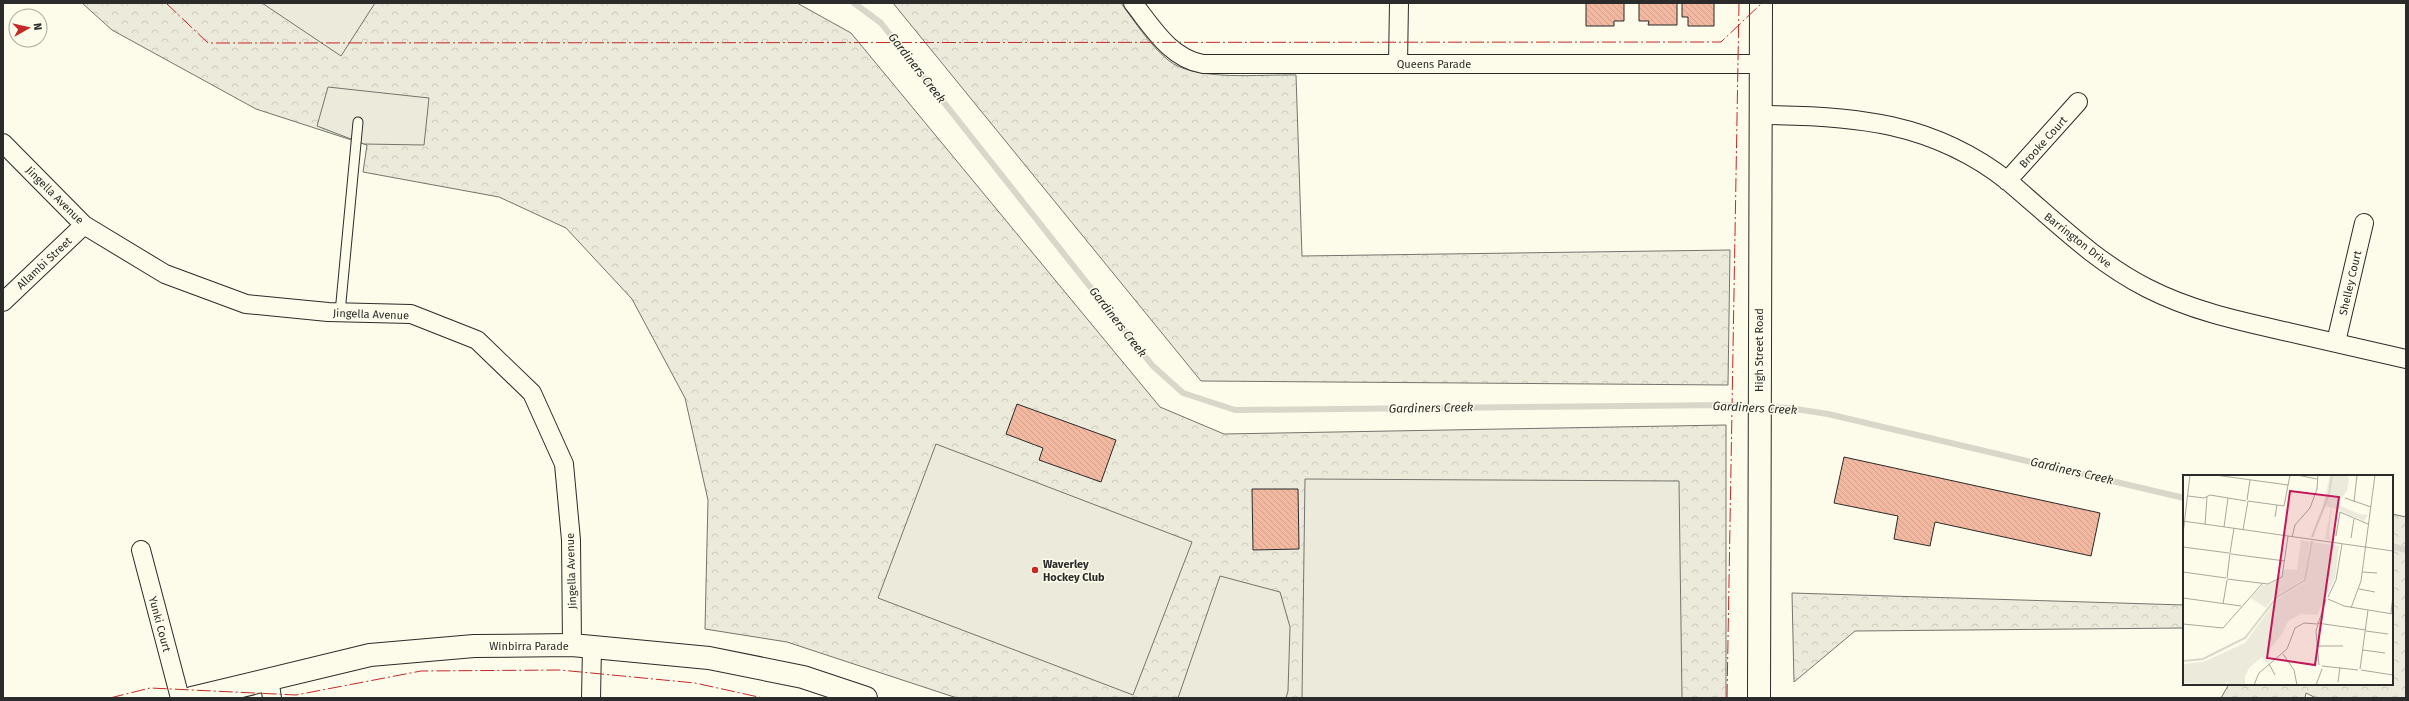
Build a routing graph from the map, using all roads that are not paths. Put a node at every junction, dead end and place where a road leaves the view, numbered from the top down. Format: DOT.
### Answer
graph roads {
  1 [pos="1133,3"];
  2 [pos="1399,3"];
  3 [pos="1761,3"];
  4 [pos="1398,64"];
  5 [pos="1761,64"];
  6 [pos="2078,102"];
  7 [pos="1761,115"];
  8 [pos="358,122"];
  9 [pos="3,142"];
  10 [pos="2007,181"];
  11 [pos="2364,223"];
  12 [pos="84,225"];
  13 [pos="3,302"];
  14 [pos="340,312"];
  15 [pos="2336,342"];
  16 [pos="2406,359"];
  17 [pos="141,550"];
  18 [pos="582,646"];
  19 [pos="271,688"];
  20 [pos="180,698"];
  21 [pos="192,698"];
  22 [pos="592,698"];
  23 [pos="866,698"];
  24 [pos="1759,698"];
  1 -- 4 [label="street, Queens Parade"];
  2 -- 4 [label="street"];
  3 -- 5 [label="main road, High Street Road"];
  4 -- 5 [label="street, Queens Parade"];
  5 -- 7 [label="main road, High Street Road"];
  6 -- 10 [label="street, Brooke Court"];
  7 -- 10 [label="street, Barrington Drive"];
  7 -- 24 [label="main road, High Street Road"];
  8 -- 14 [label="lane"];
  9 -- 12 [label="street, Jingella Avenue"];
  10 -- 15 [label="street, Barrington Drive"];
  11 -- 15 [label="street, Shelley Court"];
  12 -- 13 [label="street, Allambi Street"];
  12 -- 14 [label="street, Jingella Avenue"];
  14 -- 18 [label="street, Jingella Avenue"];
  15 -- 16 [label="street, Barrington Drive"];
  17 -- 20 [label="street, Yunki Court"];
  18 -- 19 [label="main road, Winbirra Parade"];
  18 -- 22 [label="street, Jingella Avenue"];
  18 -- 23 [label="main road, Winbirra Parade"];
  19 -- 21 [label="main road, Winbirra Parade"];
}
